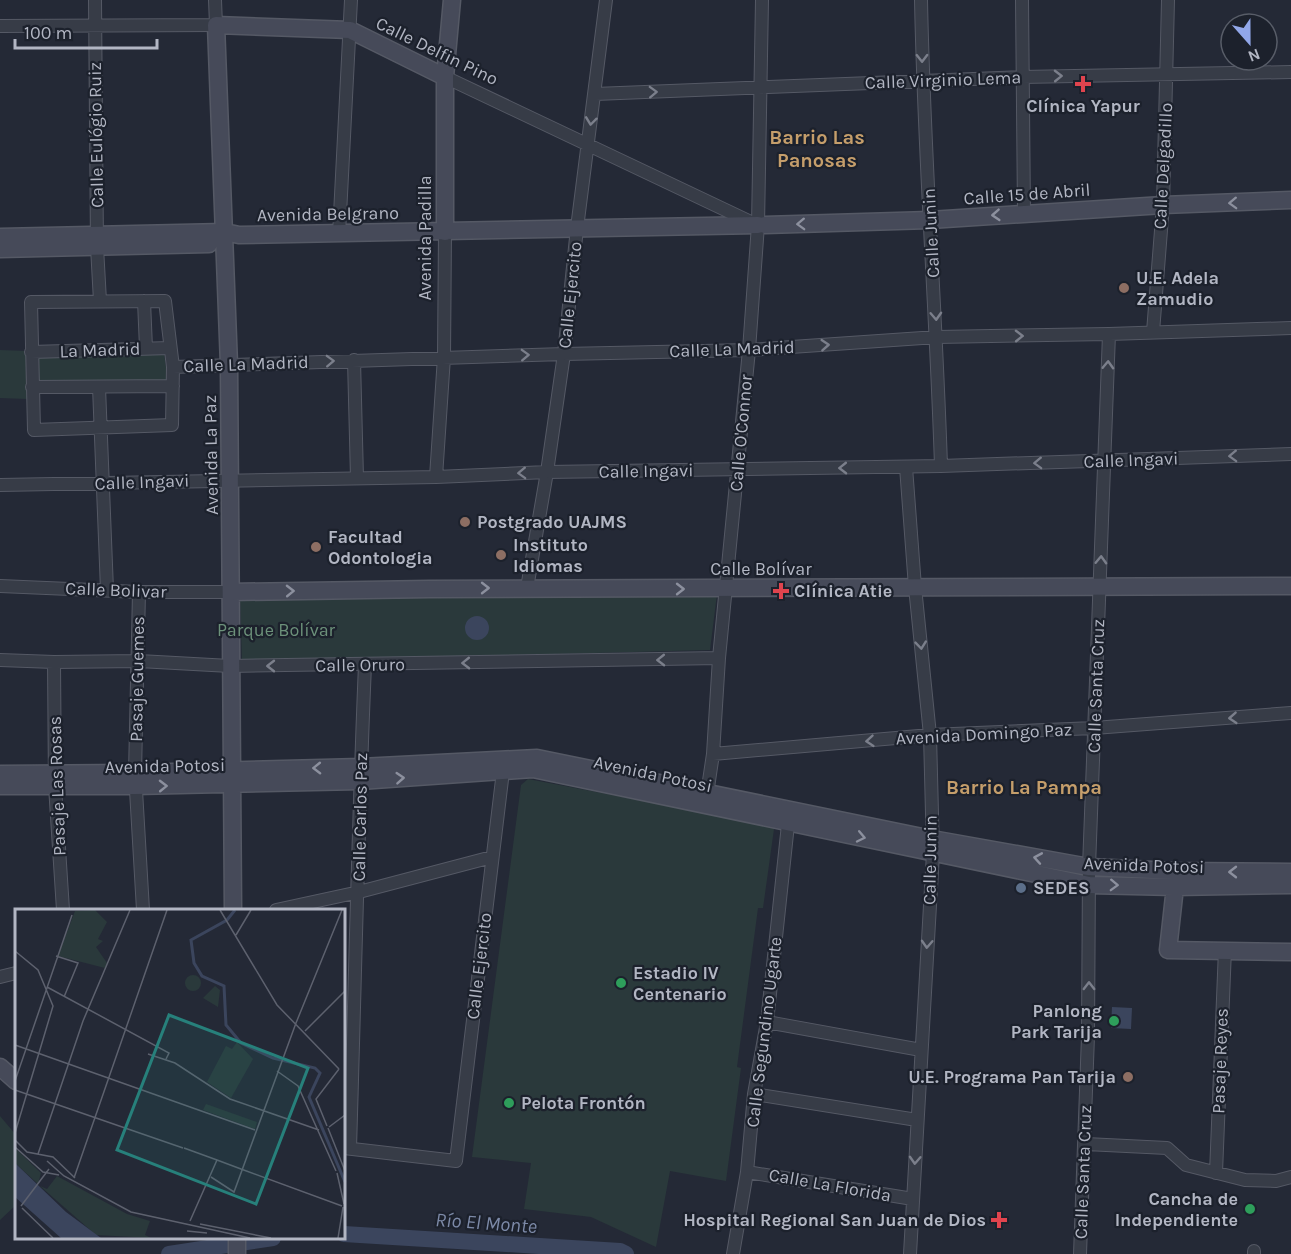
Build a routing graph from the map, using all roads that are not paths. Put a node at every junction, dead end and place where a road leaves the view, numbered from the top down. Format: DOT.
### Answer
graph roads {
  1 [pos="95,0"];
  2 [pos="215,0"];
  3 [pos="351,0"];
  4 [pos="452,0"];
  5 [pos="606,0"];
  6 [pos="762,0"];
  7 [pos="921,0"];
  8 [pos="1022,0"];
  9 [pos="1168,0"];
  10 [pos="95,25"];
  11 [pos="216,25"];
  12 [pos="0,26"];
  13 [pos="350,30"];
  14 [pos="1291,72"];
  15 [pos="1167,75"];
  16 [pos="1022,77"];
  17 [pos="445,78"];
  18 [pos="922,81"];
  19 [pos="760,88"];
  20 [pos="595,94"];
  21 [pos="588,145"];
  22 [pos="1291,200"];
  23 [pos="1163,205"];
  24 [pos="1024,213"];
  25 [pos="930,220"];
  26 [pos="761,225"];
  27 [pos="577,228"];
  28 [pos="445,232"];
  29 [pos="339,234"];
  30 [pos="0,237"];
  31 [pos="225,238"];
  32 [pos="97,241"];
  33 [pos="0,249"];
  34 [pos="100,301"];
  35 [pos="144,301"];
  36 [pos="1291,328"];
  37 [pos="1153,332"];
  38 [pos="1109,334"];
  39 [pos="937,337"];
  40 [pos="146,348"];
  41 [pos="170,348"];
  42 [pos="749,350"];
  43 [pos="31,352"];
  44 [pos="564,354"];
  45 [pos="444,357"];
  46 [pos="354,360"];
  47 [pos="230,366"];
  48 [pos="173,367"];
  49 [pos="173,386"];
  50 [pos="32,387"];
  51 [pos="99,387"];
  52 [pos="100,428"];
  53 [pos="1291,454"];
  54 [pos="1105,461"];
  55 [pos="906,466"];
  56 [pos="941,466"];
  57 [pos="737,470"];
  58 [pos="547,472"];
  59 [pos="436,477"];
  60 [pos="357,478"];
  61 [pos="231,480"];
  62 [pos="101,484"];
  63 [pos="0,485"];
  64 [pos="0,586"];
  65 [pos="1100,586"];
  66 [pos="1291,586"];
  67 [pos="915,587"];
  68 [pos="527,588"];
  69 [pos="727,589"];
  70 [pos="107,590"];
  71 [pos="139,592"];
  72 [pos="231,592"];
  73 [pos="719,658"];
  74 [pos="0,660"];
  75 [pos="139,661"];
  76 [pos="54,662"];
  77 [pos="365,665"];
  78 [pos="230,666"];
  79 [pos="1291,713"];
  80 [pos="1094,728"];
  81 [pos="930,735"];
  82 [pos="713,754"];
  83 [pos="504,765"];
  84 [pos="0,774"];
  85 [pos="360,774"];
  86 [pos="231,777"];
  87 [pos="55,780"];
  88 [pos="135,780"];
  89 [pos="0,786"];
  90 [pos="706,799"];
  91 [pos="789,815"];
  92 [pos="932,846"];
  93 [pos="492,857"];
  94 [pos="1089,867"];
  95 [pos="1291,872"];
  96 [pos="1175,879"];
  97 [pos="1089,885"];
  98 [pos="1291,885"];
  99 [pos="359,892"];
  100 [pos="63,909"];
  101 [pos="143,909"];
  102 [pos="233,909"];
  103 [pos="281,909"];
  104 [pos="1225,950"];
  105 [pos="1291,952"];
  106 [pos="15,973"];
  107 [pos="0,977"];
  108 [pos="766,1022"];
  109 [pos="921,1050"];
  110 [pos="0,1067"];
  111 [pos="15,1080"];
  112 [pos="754,1094"];
  113 [pos="917,1120"];
  114 [pos="1086,1144"];
  115 [pos="347,1148"];
  116 [pos="747,1172"];
  117 [pos="1216,1173"];
  118 [pos="1291,1177"];
  119 [pos="913,1199"];
  120 [pos="733,1254"];
  121 [pos="910,1254"];
  122 [pos="1080,1254"];
  1 -- 10 [label="street, Calle Eulógio Ruiz"];
  2 -- 11 [label="street, Avenida La Paz"];
  3 -- 13 [label="street"];
  4 -- 17 [label="street, Avenida Padilla"];
  5 -- 20 [label="street, Calle Ejercito"];
  6 -- 19 [label="street, Calle O'Connor"];
  7 -- 18 [label="street, Calle Junin, one-way"];
  8 -- 16 [label="street"];
  9 -- 15 [label="street, Calle Delgadillo"];
  10 -- 11 [label="street, Calle Delfin Pino"];
  10 -- 12 [label="street, Calle Delfin Pino"];
  10 -- 32 [label="street, Calle Eulógio Ruiz"];
  11 -- 13 [label="street, Calle Delfin Pino"];
  11 -- 31 [label="street, Avenida La Paz"];
  13 -- 17 [label="street, Calle Delfin Pino"];
  13 -- 29 [label="street"];
  14 -- 15 [label="street, Calle Virginio Lema"];
  16 -- 15 [label="street, Calle Virginio Lema, one-way"];
  15 -- 23 [label="street, Calle Delgadillo"];
  16 -- 18 [label="street, Calle Virginio Lema"];
  16 -- 24 [label="street"];
  17 -- 21 [label="street, Calle Delfin Pino"];
  17 -- 28 [label="street, Avenida Padilla"];
  18 -- 19 [label="street, Calle Virginio Lema"];
  18 -- 25 [label="street, Calle Junin"];
  20 -- 19 [label="street, Calle Virginio Lema, one-way"];
  19 -- 26 [label="street, Calle O'Connor"];
  20 -- 21 [label="street, Calle Ejercito, one-way"];
  21 -- 26 [label="street, Calle Delfin Pino"];
  21 -- 27 [label="street, Calle Ejercito"];
  22 -- 23 [label="street, Calle 15 de Abril, one-way"];
  23 -- 24 [label="street, Calle 15 de Abril"];
  23 -- 37 [label="street, Calle Delgadillo"];
  24 -- 25 [label="street, Calle 15 de Abril, one-way"];
  25 -- 26 [label="street, Calle 15 de Abril, one-way"];
  25 -- 39 [label="street, Calle Junin, one-way"];
  26 -- 27 [label="street, Avenida Belgrano"];
  26 -- 42 [label="street, Calle O'Connor"];
  27 -- 28 [label="street, Avenida Belgrano"];
  27 -- 44 [label="street, Calle Ejercito"];
  28 -- 29 [label="street, Avenida Belgrano"];
  28 -- 45 [label="street, Avenida Padilla"];
  29 -- 31 [label="street, Avenida Belgrano"];
  30 -- 32 [label="street, Avenida Belgrano"];
  31 -- 32 [label="street, Avenida Belgrano"];
  31 -- 47 [label="street, Avenida La Paz"];
  32 -- 33 [label="street, Avenida Belgrano"];
  32 -- 34 [label="street, Calle Eulógio Ruiz"];
  34 -- 35 [label="street"];
  34 -- 43 [label="street"];
  35 -- 40 [label="street"];
  35 -- 41 [label="street"];
  36 -- 37 [label="street, Calle La Madrid"];
  37 -- 38 [label="street, Calle La Madrid"];
  39 -- 38 [label="street, Calle La Madrid, one-way"];
  54 -- 38 [label="street, Calle Santa Cruz, one-way"];
  42 -- 39 [label="street, Calle La Madrid, one-way"];
  39 -- 56 [label="street, Calle Junin"];
  40 -- 41 [label="street, La Madrid"];
  40 -- 43 [label="street, La Madrid"];
  41 -- 48 [label="street"];
  42 -- 44 [label="street, Calle La Madrid"];
  42 -- 57 [label="street, Calle O'Connor"];
  43 -- 50 [label="street"];
  45 -- 44 [label="street, Calle La Madrid, one-way"];
  44 -- 58 [label="street, Calle Ejercito"];
  45 -- 46 [label="street, Calle La Madrid"];
  45 -- 59 [label="street, Avenida Padilla"];
  47 -- 46 [label="street, Calle La Madrid, one-way"];
  46 -- 60 [label="street"];
  47 -- 48 [label="street, Calle La Madrid"];
  47 -- 61 [label="street, Avenida La Paz"];
  48 -- 49 [label="street"];
  49 -- 51 [label="street"];
  49 -- 52 [label="street"];
  50 -- 51 [label="street"];
  50 -- 52 [label="street"];
  51 -- 52 [label="street"];
  52 -- 62 [label="street"];
  53 -- 54 [label="street, Calle Ingavi, one-way"];
  54 -- 56 [label="street, Calle Ingavi, one-way"];
  65 -- 54 [label="street, Calle Santa Cruz, one-way"];
  55 -- 56 [label="street, Calle Ingavi"];
  55 -- 57 [label="street, Calle Ingavi, one-way"];
  55 -- 67 [label="street, Calle Junin"];
  57 -- 58 [label="street, Calle Ingavi"];
  57 -- 69 [label="street, Calle O'Connor"];
  58 -- 59 [label="street, Calle Ingavi, one-way"];
  58 -- 68 [label="street, Calle Ejercito"];
  59 -- 60 [label="street, Calle Ingavi"];
  60 -- 61 [label="street, Calle Ingavi"];
  61 -- 62 [label="street, Calle Ingavi"];
  61 -- 72 [label="street, Avenida La Paz"];
  62 -- 63 [label="street, Calle Ingavi"];
  62 -- 70 [label="street"];
  64 -- 70 [label="street, Calle Bolivar"];
  65 -- 66 [label="street, Calle Bolívar"];
  65 -- 67 [label="street, Calle Bolívar"];
  65 -- 80 [label="street, Calle Santa Cruz"];
  67 -- 69 [label="street, Calle Bolívar"];
  67 -- 81 [label="street, Calle Junin, one-way"];
  68 -- 69 [label="street, Calle Bolívar, one-way"];
  72 -- 68 [label="street, Calle Bolívar, one-way"];
  69 -- 73 [label="street, Calle O'Connor"];
  70 -- 71 [label="street, Calle Bolivar"];
  71 -- 72 [label="street, Calle Bolivar"];
  71 -- 75 [label="street, Pasaje Guemes"];
  72 -- 78 [label="street, Avenida La Paz"];
  73 -- 77 [label="street, Calle Oruro, one-way"];
  73 -- 82 [label="street, Calle O'Connor"];
  74 -- 76 [label="street, Calle Oruro"];
  75 -- 76 [label="street, Calle Oruro"];
  75 -- 78 [label="street, Calle Oruro"];
  75 -- 88 [label="street, Pasaje Guemes"];
  76 -- 87 [label="street, Pasaje Las Rosas"];
  77 -- 78 [label="street, Calle Oruro, one-way"];
  77 -- 85 [label="street, Calle Carlos Paz"];
  78 -- 86 [label="street, Avenida La Paz"];
  79 -- 80 [label="street, Avenida Domingo Paz, one-way"];
  80 -- 81 [label="street, Avenida Domingo Paz"];
  80 -- 94 [label="street, Calle Santa Cruz"];
  81 -- 82 [label="street, Avenida Domingo Paz, one-way"];
  81 -- 92 [label="street, Calle Junin"];
  82 -- 90 [label="street, Calle O'Connor"];
  83 -- 85 [label="street, Avenida Potosi"];
  83 -- 90 [label="street, Avenida Potosi"];
  83 -- 93 [label="street, Calle Ejercito"];
  84 -- 87 [label="street, Avenida Potosi"];
  85 -- 86 [label="street, Avenida Potosi"];
  85 -- 99 [label="street, Calle Carlos Paz"];
  86 -- 88 [label="street, Avenida Potosi"];
  86 -- 102 [label="street, Avenida La Paz"];
  87 -- 88 [label="street, Avenida Potosi"];
  87 -- 89 [label="street, Avenida Potosi"];
  87 -- 100 [label="street, Pasaje Las Rosas"];
  88 -- 101 [label="street, Pasaje Guemes"];
  90 -- 91 [label="street, Avenida Potosi"];
  91 -- 92 [label="street, Avenida Potosi"];
  91 -- 108 [label="street, Calle Segundino Ugarte"];
  94 -- 92 [label="street, Avenida Potosi, one-way"];
  92 -- 97 [label="street, Avenida Potosi"];
  92 -- 109 [label="street, Calle Junin, one-way"];
  93 -- 99 [label="street"];
  93 -- 115 [label="street, Calle Ejercito"];
  94 -- 96 [label="street, Avenida Potosi"];
  94 -- 97 [label="street, Calle Santa Cruz"];
  95 -- 96 [label="street, Avenida Potosi, one-way"];
  97 -- 96 [label="street, Avenida Potosi, one-way"];
  96 -- 98 [label="street, Avenida Potosi"];
  96 -- 104 [label="street"];
  114 -- 97 [label="street, Calle Santa Cruz, one-way"];
  99 -- 103 [label="street"];
  99 -- 115 [label="street, Calle Carlos Paz"];
  104 -- 105 [label="street"];
  104 -- 117 [label="street, Pasaje Reyes"];
  106 -- 107 [label="street"];
  108 -- 109 [label="street"];
  108 -- 112 [label="street, Calle Segundino Ugarte"];
  109 -- 113 [label="street, Calle Junin"];
  110 -- 111 [label="street"];
  112 -- 113 [label="street"];
  112 -- 116 [label="street, Calle Segundino Ugarte"];
  113 -- 119 [label="street, Calle Junin, one-way"];
  114 -- 117 [label="street"];
  114 -- 122 [label="street, Calle Santa Cruz"];
  116 -- 119 [label="street, Calle La Florida"];
  116 -- 120 [label="street, Calle Segundino Ugarte"];
  117 -- 118 [label="street"];
  119 -- 121 [label="street, Calle Junin"];
}
